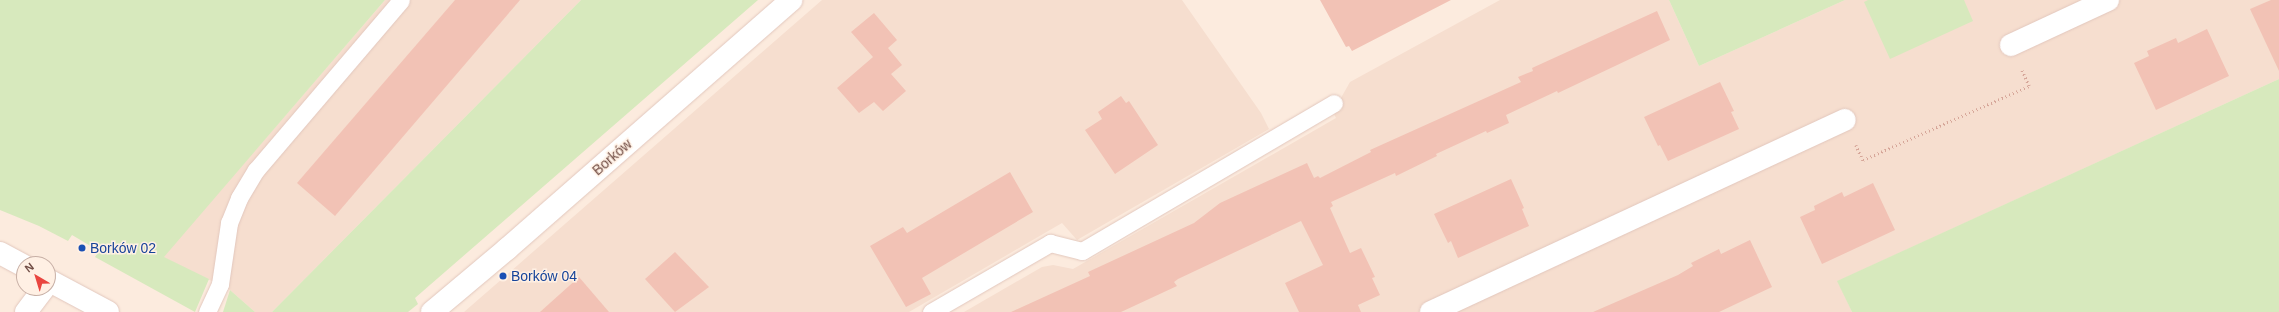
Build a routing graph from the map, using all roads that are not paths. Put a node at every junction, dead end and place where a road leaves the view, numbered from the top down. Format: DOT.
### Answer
graph roads {
  1 [pos="401,0"];
  2 [pos="791,0"];
  3 [pos="2108,0"];
  4 [pos="2011,45"];
  5 [pos="1334,102"];
  6 [pos="1845,120"];
  7 [pos="0,253"];
  8 [pos="16,262"];
  9 [pos="56,286"];
  10 [pos="37,296"];
  11 [pos="26,312"];
  12 [pos="108,312"];
  13 [pos="207,312"];
  14 [pos="432,312"];
  15 [pos="931,312"];
  16 [pos="1431,312"];
  1 -- 13 [label="lane"];
  2 -- 14 [label="street, Borków"];
  3 -- 4 [label="street"];
  5 -- 15 [label="lane"];
  6 -- 16 [label="street"];
  7 -- 8 [label="street"];
  9 -- 12 [label="street"];
  10 -- 11 [label="street"];
}
